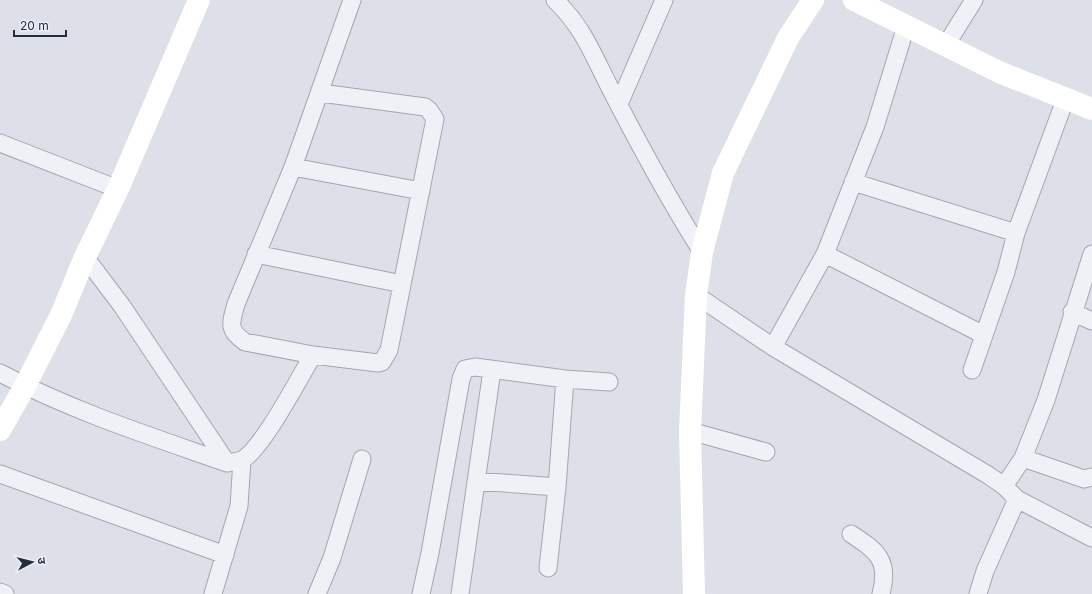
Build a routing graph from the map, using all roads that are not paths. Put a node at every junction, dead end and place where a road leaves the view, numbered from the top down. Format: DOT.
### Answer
graph roads {
  1 [pos="199,0"];
  2 [pos="352,0"];
  3 [pos="555,0"];
  4 [pos="664,0"];
  5 [pos="813,0"];
  6 [pos="854,0"];
  7 [pos="974,0"];
  8 [pos="906,26"];
  9 [pos="946,45"];
  10 [pos="321,94"];
  11 [pos="1066,100"];
  12 [pos="619,104"];
  13 [pos="1092,109"];
  14 [pos="0,143"];
  15 [pos="293,167"];
  16 [pos="853,182"];
  17 [pos="118,189"];
  18 [pos="420,191"];
  19 [pos="1016,233"];
  20 [pos="702,252"];
  21 [pos="256,254"];
  22 [pos="825,254"];
  23 [pos="1092,254"];
  24 [pos="84,257"];
  25 [pos="402,284"];
  26 [pos="696,295"];
  27 [pos="1072,312"];
  28 [pos="1092,321"];
  29 [pos="984,334"];
  30 [pos="773,347"];
  31 [pos="312,355"];
  32 [pos="492,370"];
  33 [pos="972,370"];
  34 [pos="0,373"];
  35 [pos="565,379"];
  36 [pos="609,382"];
  37 [pos="25,386"];
  38 [pos="0,430"];
  39 [pos="690,431"];
  40 [pos="766,452"];
  41 [pos="1023,458"];
  42 [pos="362,459"];
  43 [pos="234,461"];
  44 [pos="0,474"];
  45 [pos="1092,477"];
  46 [pos="476,481"];
  47 [pos="1004,486"];
  48 [pos="557,487"];
  49 [pos="1017,499"];
  50 [pos="851,534"];
  51 [pos="1092,538"];
  52 [pos="225,555"];
  53 [pos="548,568"];
  54 [pos="0,592"];
  55 [pos="6,594"];
  56 [pos="213,594"];
  57 [pos="317,594"];
  58 [pos="421,594"];
  59 [pos="460,594"];
  60 [pos="694,594"];
  61 [pos="881,594"];
  62 [pos="978,594"];
  1 -- 17 [label="street"];
  2 -- 10 [label="street"];
  3 -- 12 [label="street"];
  4 -- 12 [label="street"];
  5 -- 20 [label="street"];
  6 -- 8 [label="street"];
  7 -- 9 [label="street"];
  8 -- 9 [label="street"];
  8 -- 16 [label="street"];
  9 -- 11 [label="street"];
  10 -- 15 [label="street"];
  10 -- 18 [label="street"];
  11 -- 13 [label="street"];
  11 -- 19 [label="street"];
  12 -- 20 [label="street"];
  14 -- 17 [label="street"];
  15 -- 18 [label="street"];
  15 -- 21 [label="street"];
  16 -- 19 [label="street"];
  16 -- 22 [label="street"];
  17 -- 24 [label="street"];
  18 -- 25 [label="street"];
  19 -- 29 [label="street"];
  20 -- 26 [label="street"];
  21 -- 25 [label="street"];
  21 -- 31 [label="street"];
  22 -- 29 [label="street"];
  22 -- 30 [label="street"];
  23 -- 27 [label="street"];
  24 -- 37 [label="street"];
  24 -- 43 [label="street"];
  25 -- 31 [label="street"];
  26 -- 30 [label="street"];
  26 -- 39 [label="street"];
  27 -- 28 [label="street"];
  27 -- 41 [label="street"];
  29 -- 33 [label="street"];
  30 -- 47 [label="street"];
  31 -- 43 [label="street"];
  32 -- 35 [label="street"];
  32 -- 46 [label="street"];
  32 -- 58 [label="street"];
  34 -- 37 [label="street"];
  35 -- 36 [label="street"];
  35 -- 48 [label="street"];
  37 -- 38 [label="street"];
  37 -- 43 [label="street"];
  39 -- 40 [label="street"];
  39 -- 60 [label="street"];
  41 -- 45 [label="street"];
  41 -- 47 [label="street"];
  42 -- 57 [label="street"];
  43 -- 52 [label="street"];
  44 -- 52 [label="street"];
  46 -- 48 [label="street"];
  46 -- 59 [label="street"];
  47 -- 49 [label="street"];
  48 -- 53 [label="street"];
  49 -- 51 [label="street"];
  49 -- 62 [label="street"];
  50 -- 61 [label="street"];
  52 -- 56 [label="street"];
  54 -- 55 [label="street"];
}
